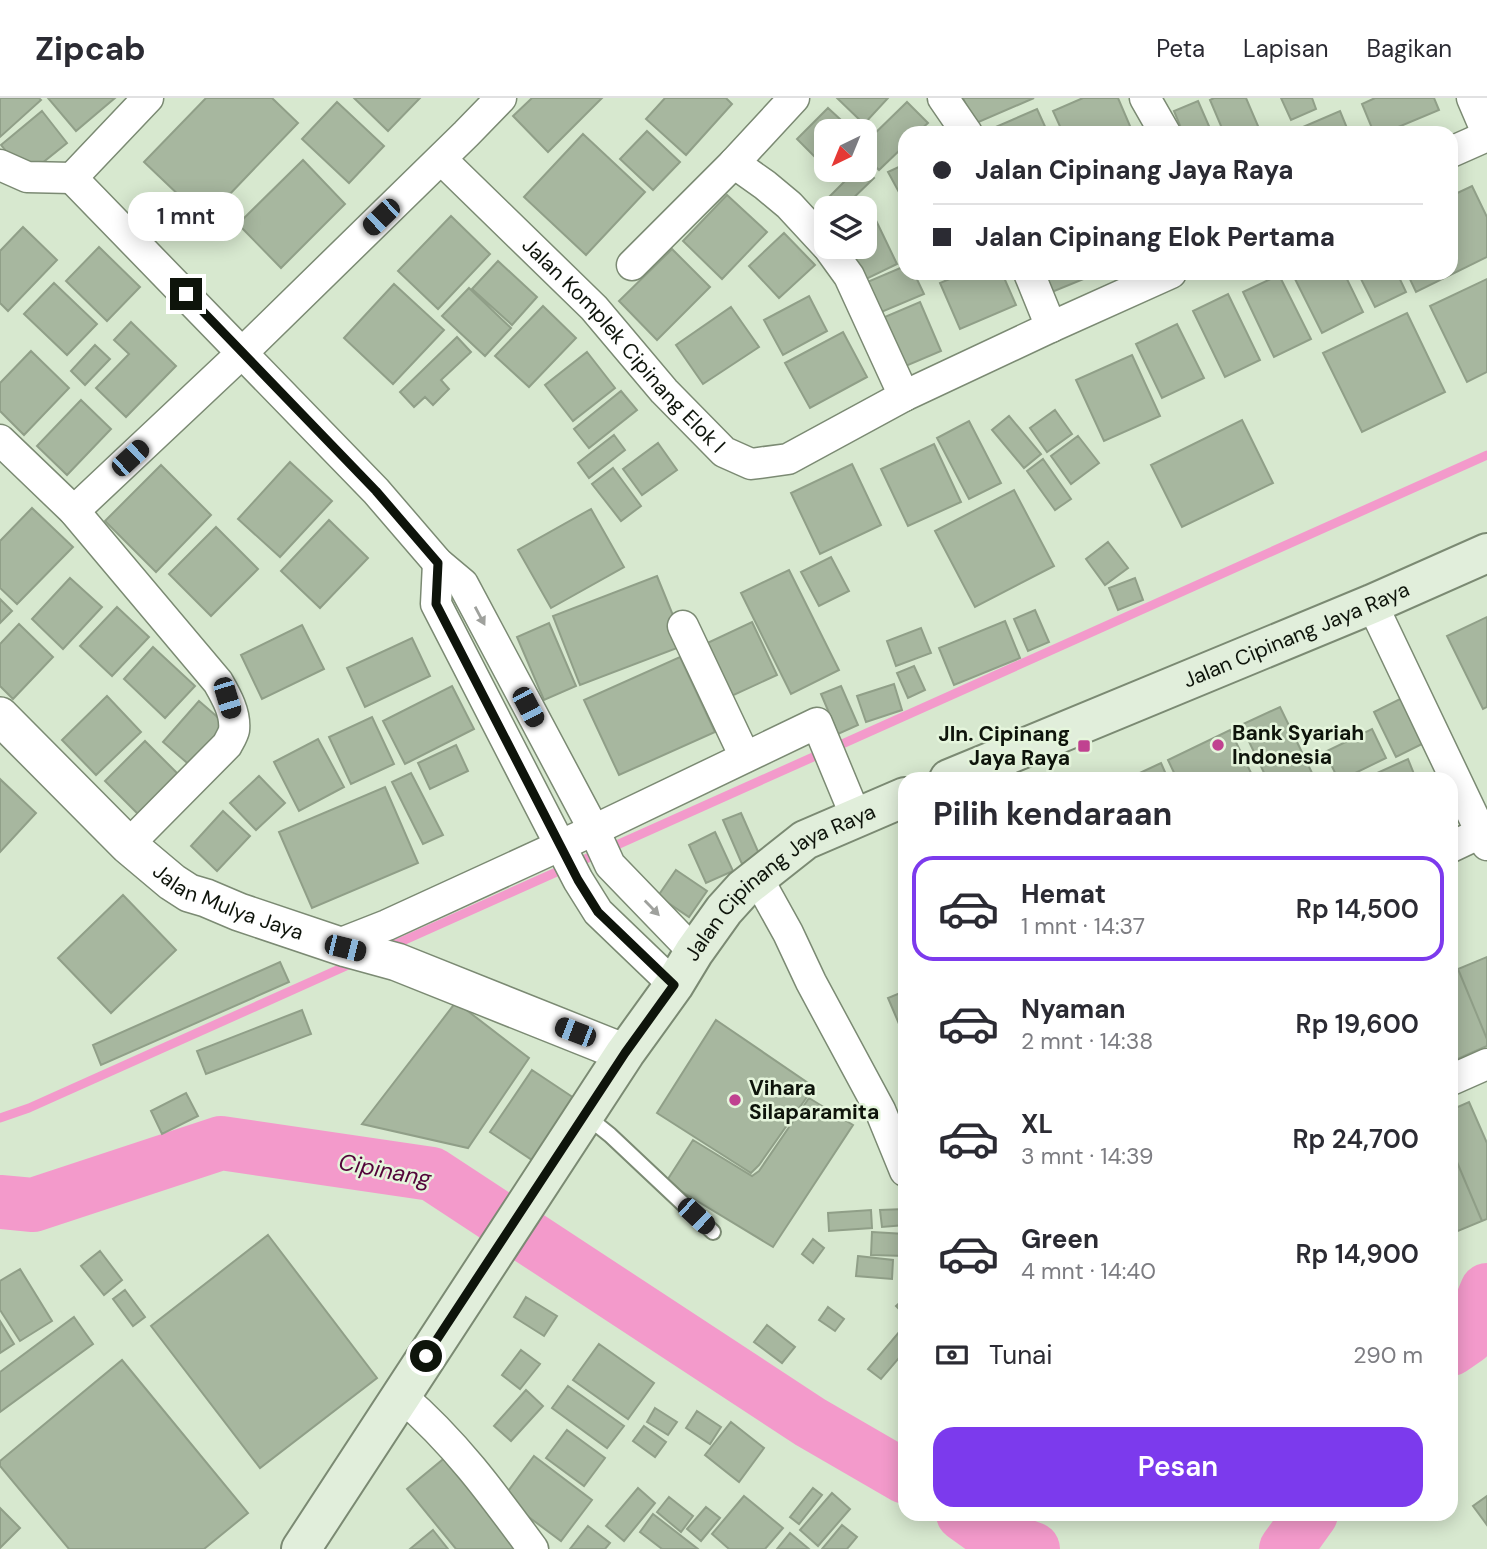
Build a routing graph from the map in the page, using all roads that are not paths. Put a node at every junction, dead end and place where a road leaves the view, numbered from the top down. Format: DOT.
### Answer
graph roads {
  1 [pos="148,98"];
  2 [pos="501,98"];
  3 [pos="794,98"];
  4 [pos="943,98"];
  5 [pos="1145,98"];
  6 [pos="1472,98"];
  7 [pos="962,126"];
  8 [pos="1161,126"];
  9 [pos="1487,135"];
  10 [pos="1458,149"];
  11 [pos="441,159"];
  12 [pos="734,163"];
  13 [pos="0,165"];
  14 [pos="72,178"];
  15 [pos="814,232"];
  16 [pos="837,259"];
  17 [pos="632,265"];
  18 [pos="1032,280"];
  19 [pos="1155,280"];
  20 [pos="1051,327"];
  21 [pos="243,352"];
  22 [pos="904,396"];
  23 [pos="0,440"];
  24 [pos="74,511"];
  25 [pos="1487,553"];
  26 [pos="438,563"];
  27 [pos="1372,604"];
  28 [pos="683,626"];
  29 [pos="0,716"];
  30 [pos="744,757"];
  31 [pos="966,772"];
  32 [pos="1454,772"];
  33 [pos="1458,781"];
  34 [pos="898,800"];
  35 [pos="856,817"];
  36 [pos="595,834"];
  37 [pos="1485,836"];
  38 [pos="128,845"];
  39 [pos="1458,845"];
  40 [pos="563,849"];
  41 [pos="758,878"];
  42 [pos="341,947"];
  43 [pos="694,952"];
  44 [pos="674,985"];
  45 [pos="625,1053"];
  46 [pos="1487,1064"];
  47 [pos="1458,1077"];
  48 [pos="892,1104"];
  49 [pos="585,1115"];
  50 [pos="898,1135"];
  51 [pos="713,1232"];
  52 [pos="401,1395"];
  53 [pos="301,1549"];
  54 [pos="533,1549"];
  1 -- 14 [label="street"];
  2 -- 11 [label="street"];
  3 -- 12 [label="street"];
  4 -- 7 [label="street"];
  5 -- 8 [label="street"];
  6 -- 9 [label="street"];
  9 -- 10 [label="street"];
  11 -- 21 [label="street"];
  11 -- 22 [label="street, Jalan Komplek Cipinang Elok I"];
  12 -- 15 [label="street"];
  12 -- 17 [label="street"];
  13 -- 14 [label="street"];
  14 -- 21 [label="street"];
  16 -- 22 [label="street"];
  18 -- 20 [label="street"];
  19 -- 20 [label="street, Jalan Komplek Cipinang Elok I"];
  20 -- 22 [label="street, Jalan Komplek Cipinang Elok I"];
  21 -- 24 [label="street"];
  21 -- 26 [label="street"];
  23 -- 24 [label="street"];
  24 -- 38 [label="street"];
  25 -- 27 [label="main road, Jalan Cipinang Jaya Raya"];
  26 -- 36 [label="street, one-way"];
  26 -- 40 [label="street"];
  27 -- 31 [label="main road, Jalan Cipinang Jaya Raya"];
  27 -- 32 [label="street"];
  28 -- 30 [label="street"];
  29 -- 38 [label="street, Jalan Mulya Jaya"];
  30 -- 35 [label="street"];
  30 -- 36 [label="street"];
  33 -- 37 [label="street"];
  34 -- 35 [label="main road, Jalan Cipinang Jaya Raya"];
  35 -- 41 [label="main road, Jalan Cipinang Jaya Raya"];
  36 -- 40 [label="street"];
  36 -- 43 [label="street, one-way"];
  37 -- 39 [label="street"];
  38 -- 42 [label="street, Jalan Mulya Jaya"];
  40 -- 42 [label="street"];
  40 -- 44 [label="street"];
  41 -- 43 [label="main road, Jalan Cipinang Jaya Raya"];
  41 -- 48 [label="street"];
  42 -- 45 [label="street, Jalan Mulya Jaya"];
  43 -- 44 [label="main road, Jalan Cipinang Jaya Raya"];
  44 -- 45 [label="main road, Jalan Cipinang Jaya Raya"];
  45 -- 49 [label="main road, Jalan Cipinang Jaya Raya"];
  46 -- 47 [label="street"];
  48 -- 50 [label="street"];
  49 -- 51 [label="lane"];
  49 -- 52 [label="main road, Jalan Cipinang Jaya Raya"];
  52 -- 53 [label="main road, Jalan Cipinang Jaya Raya"];
  52 -- 54 [label="street"];
}
